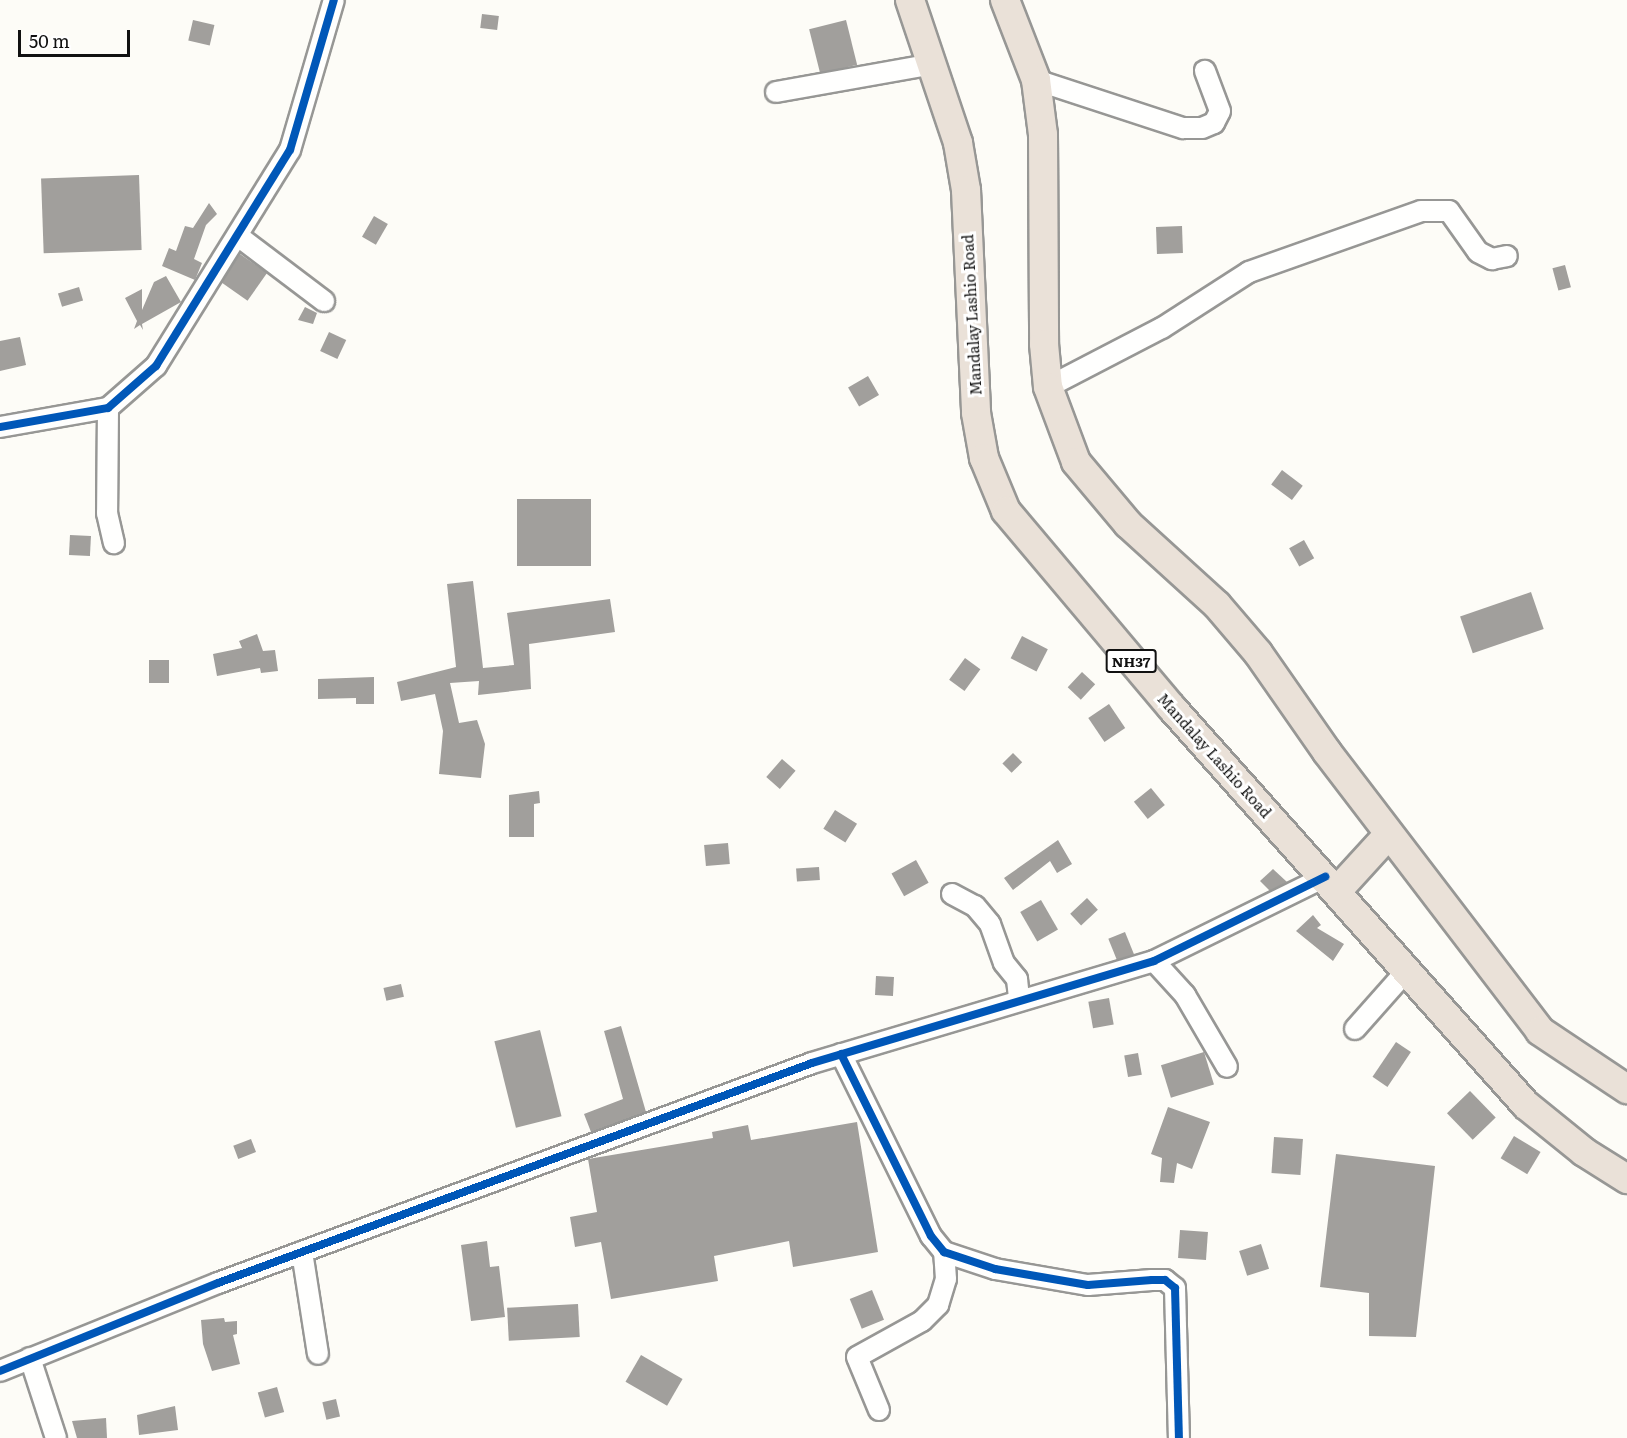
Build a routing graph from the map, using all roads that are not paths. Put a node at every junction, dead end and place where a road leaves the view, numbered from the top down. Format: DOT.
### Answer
graph roads {
  1 [pos="334,0"];
  2 [pos="910,0"];
  3 [pos="1005,0"];
  4 [pos="933,64"];
  5 [pos="1205,71"];
  6 [pos="1036,80"];
  7 [pos="776,92"];
  8 [pos="238,236"];
  9 [pos="1507,256"];
  10 [pos="324,301"];
  11 [pos="1048,387"];
  12 [pos="108,408"];
  13 [pos="0,428"];
  14 [pos="114,543"];
  15 [pos="1389,834"];
  16 [pos="1331,884"];
  17 [pos="952,894"];
  18 [pos="1154,961"];
  19 [pos="1408,969"];
  20 [pos="1019,998"];
  21 [pos="1354,1029"];
  22 [pos="841,1054"];
  23 [pos="1227,1067"];
  24 [pos="1627,1089"];
  25 [pos="1627,1179"];
  26 [pos="302,1252"];
  27 [pos="944,1252"];
  28 [pos="318,1354"];
  29 [pos="30,1358"];
  30 [pos="0,1371"];
  31 [pos="879,1410"];
  32 [pos="56,1438"];
  33 [pos="1179,1438"];
  1 -- 8 [label="street"];
  2 -- 4 [label="highway, Mandalay Lashio Road / NH37"];
  3 -- 6 [label="highway"];
  4 -- 7 [label="street"];
  4 -- 16 [label="highway, Mandalay Lashio Road / NH37"];
  5 -- 6 [label="street"];
  6 -- 11 [label="highway"];
  8 -- 10 [label="street"];
  8 -- 12 [label="street"];
  9 -- 11 [label="street"];
  11 -- 15 [label="highway"];
  12 -- 13 [label="street"];
  12 -- 14 [label="street"];
  15 -- 16 [label="highway"];
  15 -- 24 [label="highway"];
  16 -- 18 [label="street"];
  16 -- 19 [label="highway, Mandalay Lashio Road / NH37"];
  17 -- 20 [label="street"];
  18 -- 20 [label="street"];
  18 -- 23 [label="street"];
  19 -- 21 [label="street"];
  19 -- 25 [label="highway, Mandalay Lashio Road / NH37"];
  20 -- 22 [label="street"];
  22 -- 26 [label="street"];
  22 -- 27 [label="street"];
  26 -- 28 [label="street"];
  26 -- 29 [label="street"];
  27 -- 31 [label="street"];
  27 -- 33 [label="street"];
  29 -- 30 [label="street"];
  29 -- 32 [label="street"];
}
